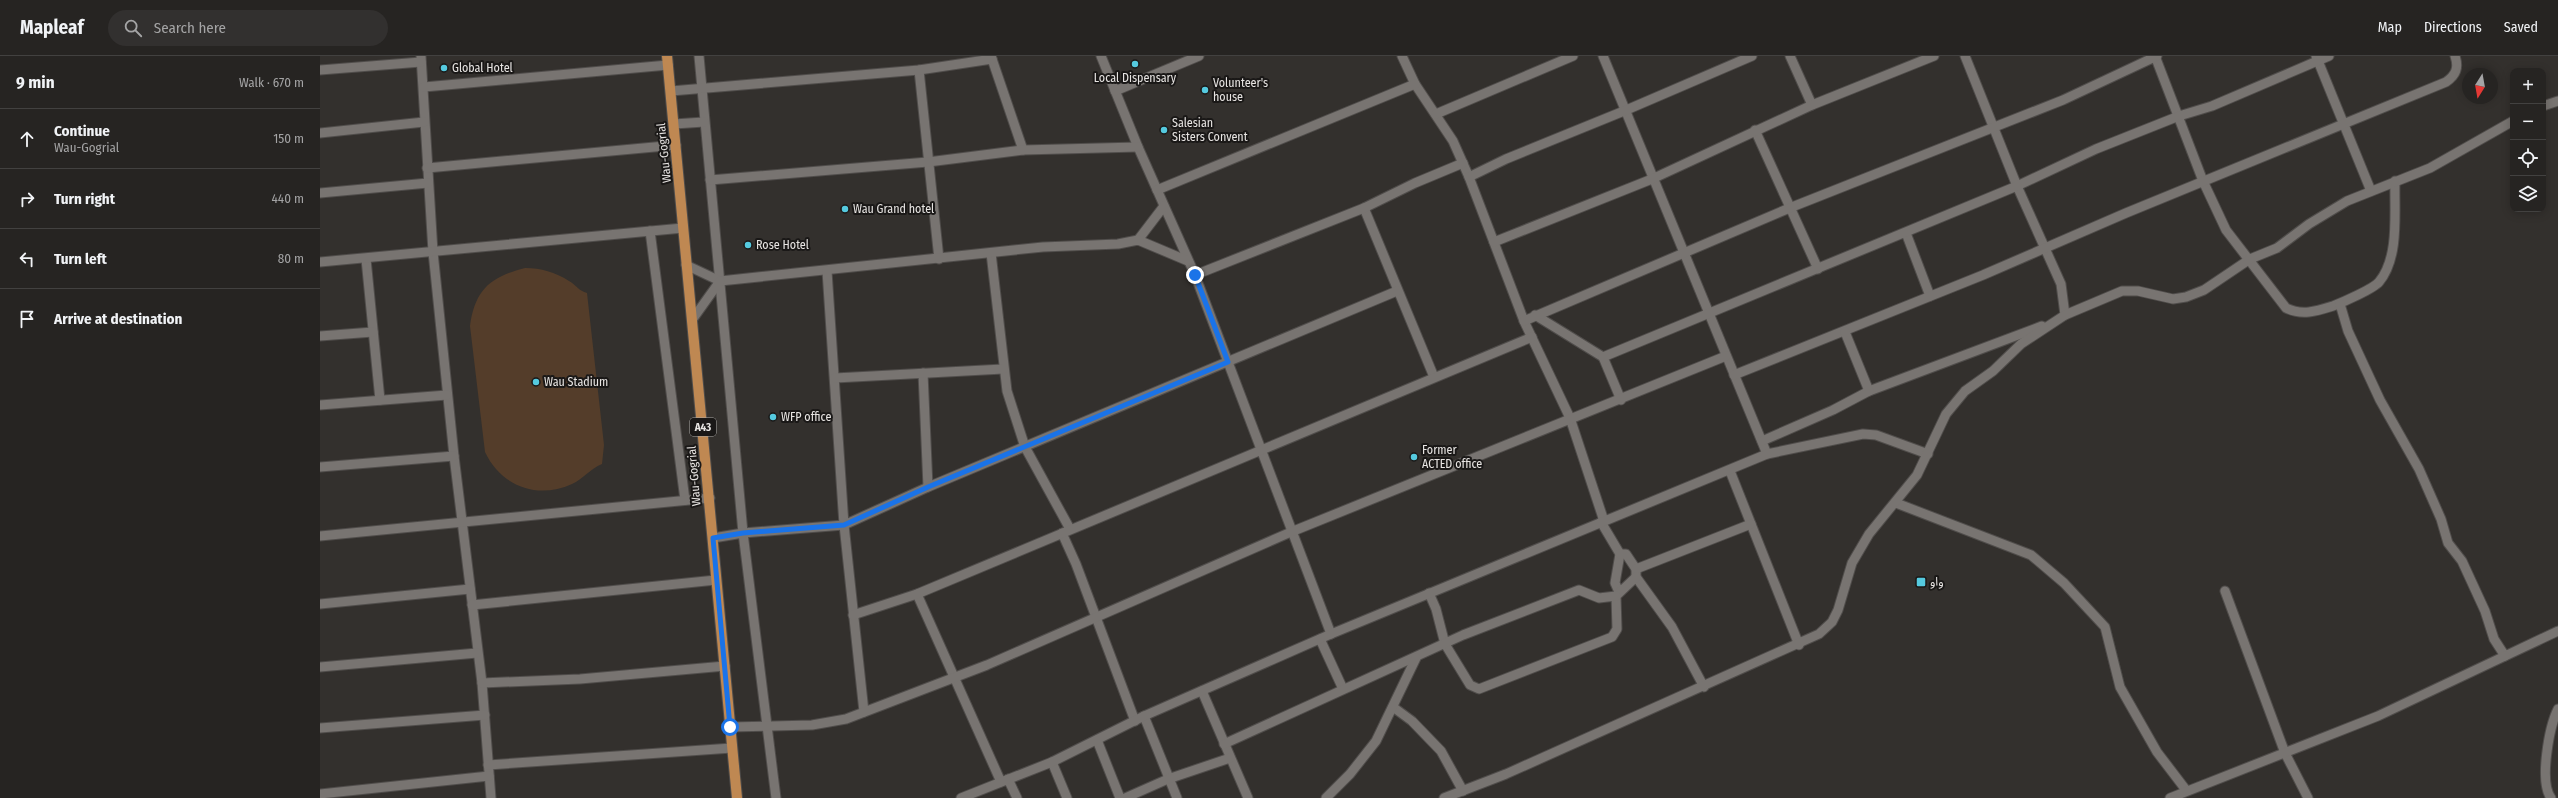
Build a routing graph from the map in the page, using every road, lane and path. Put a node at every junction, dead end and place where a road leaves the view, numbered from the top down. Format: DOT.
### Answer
graph roads {
  1 [pos="699,56"];
  2 [pos="1101,56"];
  3 [pos="1199,56"];
  4 [pos="1403,56"];
  5 [pos="1573,56"];
  6 [pos="1603,56"];
  7 [pos="1752,56"];
  8 [pos="1790,56"];
  9 [pos="1934,56"];
  10 [pos="1964,56"];
  11 [pos="2156,56"];
  12 [pos="2329,56"];
  13 [pos="2455,56"];
  14 [pos="991,57"];
  15 [pos="2317,58"];
  16 [pos="421,59"];
  17 [pos="668,60"];
  18 [pos="320,70"];
  19 [pos="919,70"];
  20 [pos="1414,84"];
  21 [pos="424,87"];
  22 [pos="701,88"];
  23 [pos="671,91"];
  24 [pos="1115,91"];
  25 [pos="2558,101"];
  26 [pos="1812,104"];
  27 [pos="2546,105"];
  28 [pos="1624,112"];
  29 [pos="1436,114"];
  30 [pos="2178,116"];
  31 [pos="424,122"];
  32 [pos="704,122"];
  33 [pos="2510,123"];
  34 [pos="674,124"];
  35 [pos="2344,125"];
  36 [pos="1993,127"];
  37 [pos="1755,130"];
  38 [pos="320,133"];
  39 [pos="676,145"];
  40 [pos="1138,147"];
  41 [pos="1023,150"];
  42 [pos="928,162"];
  43 [pos="1463,163"];
  44 [pos="427,168"];
  45 [pos="1469,177"];
  46 [pos="1652,179"];
  47 [pos="710,180"];
  48 [pos="2204,181"];
  49 [pos="2396,181"];
  50 [pos="428,183"];
  51 [pos="2017,186"];
  52 [pos="1157,190"];
  53 [pos="2371,191"];
  54 [pos="320,193"];
  55 [pos="1164,206"];
  56 [pos="1792,207"];
  57 [pos="1364,208"];
  58 [pos="683,228"];
  59 [pos="650,231"];
  60 [pos="1906,233"];
  61 [pos="1138,240"];
  62 [pos="1494,242"];
  63 [pos="2044,250"];
  64 [pos="433,252"];
  65 [pos="1683,252"];
  66 [pos="991,253"];
  67 [pos="366,259"];
  68 [pos="939,259"];
  69 [pos="2250,259"];
  70 [pos="1188,261"];
  71 [pos="320,262"];
  72 [pos="686,265"];
  73 [pos="1818,269"];
  74 [pos="827,271"];
  75 [pos="1195,275"];
  76 [pos="720,281"];
  77 [pos="1397,291"];
  78 [pos="1930,296"];
  79 [pos="2340,304"];
  80 [pos="1708,314"];
  81 [pos="1535,315"];
  82 [pos="2065,315"];
  83 [pos="692,320"];
  84 [pos="2054,321"];
  85 [pos="1524,322"];
  86 [pos="373,332"];
  87 [pos="1845,332"];
  88 [pos="320,336"];
  89 [pos="1532,337"];
  90 [pos="1726,356"];
  91 [pos="1604,357"];
  92 [pos="1228,362"];
  93 [pos="1003,369"];
  94 [pos="923,373"];
  95 [pos="1734,376"];
  96 [pos="1434,377"];
  97 [pos="835,378"];
  98 [pos="1869,391"];
  99 [pos="447,395"];
  100 [pos="380,400"];
  101 [pos="1621,400"];
  102 [pos="320,404"];
  103 [pos="1570,418"];
  104 [pos="1762,441"];
  105 [pos="1025,447"];
  106 [pos="1263,451"];
  107 [pos="1767,454"];
  108 [pos="1928,454"];
  109 [pos="454,456"];
  110 [pos="320,467"];
  111 [pos="1730,471"];
  112 [pos="928,487"];
  113 [pos="710,498"];
  114 [pos="685,500"];
  115 [pos="1896,503"];
  116 [pos="1602,521"];
  117 [pos="461,522"];
  118 [pos="1751,524"];
  119 [pos="844,525"];
  120 [pos="1066,531"];
  121 [pos="1291,532"];
  122 [pos="743,533"];
  123 [pos="320,536"];
  124 [pos="713,538"];
  125 [pos="1620,554"];
  126 [pos="1636,573"];
  127 [pos="716,580"];
  128 [pos="470,589"];
  129 [pos="2225,591"];
  130 [pos="1429,592"];
  131 [pos="917,594"];
  132 [pos="1618,594"];
  133 [pos="320,604"];
  134 [pos="472,605"];
  135 [pos="853,615"];
  136 [pos="1095,616"];
  137 [pos="2558,631"];
  138 [pos="1331,634"];
  139 [pos="1320,639"];
  140 [pos="1445,644"];
  141 [pos="1799,645"];
  142 [pos="478,653"];
  143 [pos="2505,656"];
  144 [pos="1416,658"];
  145 [pos="725,666"];
  146 [pos="320,667"];
  147 [pos="955,677"];
  148 [pos="482,684"];
  149 [pos="1704,687"];
  150 [pos="1344,689"];
  151 [pos="1202,691"];
  152 [pos="1393,707"];
  153 [pos="2558,709"];
  154 [pos="864,712"];
  155 [pos="485,715"];
  156 [pos="1144,716"];
  157 [pos="1135,721"];
  158 [pos="768,726"];
  159 [pos="730,727"];
  160 [pos="320,728"];
  161 [pos="1097,740"];
  162 [pos="1224,744"];
  163 [pos="732,748"];
  164 [pos="2285,752"];
  165 [pos="1230,758"];
  166 [pos="1052,762"];
  167 [pos="488,765"];
  168 [pos="489,776"];
  169 [pos="1168,779"];
  170 [pos="1005,780"];
  171 [pos="2186,790"];
  172 [pos="1463,791"];
  173 [pos="320,794"];
  174 [pos="967,797"];
  175 [pos="490,798"];
  176 [pos="737,798"];
  177 [pos="776,798"];
  178 [pos="1016,798"];
  179 [pos="1068,798"];
  180 [pos="1120,798"];
  181 [pos="1125,798"];
  182 [pos="1177,798"];
  183 [pos="1248,798"];
  184 [pos="1326,798"];
  185 [pos="1444,798"];
  186 [pos="2170,798"];
  187 [pos="2308,798"];
  188 [pos="2551,798"];
  1 -- 22 [label="street"];
  2 -- 24 [label="street"];
  3 -- 24 [label="street"];
  4 -- 20 [label="street"];
  5 -- 29 [label="street"];
  6 -- 28 [label="street"];
  7 -- 28 [label="street"];
  8 -- 26 [label="street"];
  9 -- 26 [label="street"];
  10 -- 36 [label="street"];
  11 -- 30 [label="street"];
  11 -- 36 [label="street"];
  12 -- 15 [label="street"];
  13 -- 35 [label="street"];
  14 -- 19 [label="street"];
  14 -- 41 [label="street"];
  15 -- 30 [label="street"];
  15 -- 35 [label="street"];
  16 -- 18 [label="street"];
  16 -- 21 [label="street"];
  17 -- 21 [label="street"];
  17 -- 23 [label="main road, Wau-Gogrial / A43"];
  19 -- 22 [label="street"];
  19 -- 42 [label="street"];
  20 -- 29 [label="street"];
  20 -- 52 [label="street"];
  21 -- 31 [label="street"];
  22 -- 23 [label="street"];
  22 -- 32 [label="street"];
  23 -- 34 [label="main road, Wau-Gogrial / A43"];
  24 -- 40 [label="street"];
  25 -- 27 [label="street"];
  26 -- 37 [label="street"];
  28 -- 45 [label="street"];
  28 -- 46 [label="street"];
  29 -- 43 [label="street"];
  30 -- 48 [label="street"];
  30 -- 51 [label="street"];
  31 -- 38 [label="street"];
  31 -- 44 [label="street"];
  32 -- 34 [label="street"];
  32 -- 47 [label="street"];
  33 -- 49 [label="street"];
  34 -- 39 [label="main road, Wau-Gogrial / A43"];
  35 -- 48 [label="street"];
  35 -- 53 [label="street"];
  36 -- 51 [label="street"];
  36 -- 56 [label="street"];
  37 -- 46 [label="street"];
  37 -- 56 [label="street"];
  39 -- 44 [label="street"];
  39 -- 58 [label="main road, Wau-Gogrial / A43"];
  40 -- 41 [label="street"];
  40 -- 52 [label="street"];
  41 -- 42 [label="street"];
  42 -- 47 [label="street"];
  42 -- 68 [label="street"];
  43 -- 45 [label="street"];
  43 -- 57 [label="street"];
  44 -- 50 [label="street"];
  45 -- 62 [label="street"];
  46 -- 62 [label="street"];
  46 -- 65 [label="street"];
  47 -- 76 [label="street"];
  48 -- 63 [label="street"];
  48 -- 69 [label="street"];
  49 -- 53 [label="street"];
  49 -- 79 [label="street"];
  50 -- 54 [label="street"];
  50 -- 64 [label="street"];
  51 -- 60 [label="street"];
  51 -- 63 [label="street"];
  52 -- 55 [label="street"];
  53 -- 69 [label="street"];
  55 -- 61 [label="street"];
  55 -- 70 [label="street"];
  56 -- 65 [label="street"];
  56 -- 73 [label="street"];
  57 -- 75 [label="street"];
  57 -- 77 [label="street"];
  58 -- 59 [label="street"];
  58 -- 72 [label="main road, Wau-Gogrial / A43"];
  59 -- 64 [label="street"];
  59 -- 114 [label="street"];
  60 -- 73 [label="street"];
  60 -- 78 [label="street"];
  61 -- 66 [label="street"];
  61 -- 70 [label="street"];
  62 -- 85 [label="street"];
  63 -- 78 [label="street"];
  63 -- 82 [label="street"];
  64 -- 67 [label="street"];
  64 -- 99 [label="street"];
  65 -- 80 [label="street"];
  65 -- 81 [label="street"];
  66 -- 68 [label="street"];
  66 -- 93 [label="street"];
  67 -- 71 [label="street"];
  67 -- 86 [label="street"];
  68 -- 74 [label="street"];
  69 -- 79 [label="street"];
  69 -- 82 [label="street"];
  70 -- 75 [label="street"];
  72 -- 76 [label="street"];
  72 -- 83 [label="main road, Wau-Gogrial / A43"];
  73 -- 80 [label="street"];
  74 -- 76 [label="street"];
  74 -- 97 [label="street"];
  75 -- 92 [label="street"];
  76 -- 83 [label="street"];
  76 -- 122 [label="street"];
  77 -- 92 [label="street"];
  77 -- 96 [label="street"];
  78 -- 87 [label="street"];
  79 -- 143 [label="street"];
  80 -- 90 [label="street"];
  80 -- 91 [label="street"];
  81 -- 85 [label="street"];
  81 -- 91 [label="street"];
  82 -- 84 [label="street"];
  83 -- 113 [label="main road, Wau-Gogrial / A43"];
  84 -- 98 [label="street"];
  84 -- 108 [label="street"];
  85 -- 89 [label="street"];
  86 -- 88 [label="street"];
  86 -- 100 [label="street"];
  87 -- 95 [label="street"];
  87 -- 98 [label="street"];
  89 -- 96 [label="street"];
  89 -- 103 [label="street"];
  90 -- 95 [label="street"];
  90 -- 101 [label="street"];
  91 -- 101 [label="street"];
  92 -- 105 [label="street"];
  92 -- 106 [label="street"];
  93 -- 94 [label="street"];
  93 -- 105 [label="street"];
  94 -- 97 [label="street"];
  94 -- 112 [label="street"];
  95 -- 104 [label="street"];
  96 -- 106 [label="street"];
  97 -- 119 [label="street"];
  98 -- 104 [label="street"];
  99 -- 100 [label="street"];
  99 -- 109 [label="street"];
  100 -- 102 [label="street"];
  101 -- 103 [label="street"];
  103 -- 116 [label="street"];
  103 -- 121 [label="street"];
  104 -- 107 [label="street"];
  105 -- 112 [label="street"];
  105 -- 120 [label="street"];
  106 -- 120 [label="street"];
  106 -- 121 [label="street"];
  107 -- 108 [label="street"];
  107 -- 111 [label="street"];
  108 -- 115 [label="street"];
  109 -- 110 [label="street"];
  109 -- 117 [label="street"];
  111 -- 116 [label="street"];
  111 -- 118 [label="street"];
  112 -- 119 [label="street"];
  113 -- 114 [label="street"];
  113 -- 124 [label="main road, Wau-Gogrial / A43"];
  114 -- 117 [label="street"];
  115 -- 141 [label="street"];
  115 -- 171 [label="street"];
  116 -- 125 [label="street"];
  116 -- 130 [label="street"];
  117 -- 123 [label="street"];
  117 -- 128 [label="street"];
  118 -- 126 [label="street"];
  118 -- 141 [label="street"];
  119 -- 122 [label="street"];
  119 -- 135 [label="street"];
  120 -- 131 [label="street"];
  120 -- 136 [label="street"];
  121 -- 136 [label="street"];
  121 -- 138 [label="street"];
  122 -- 124 [label="street"];
  122 -- 158 [label="street"];
  124 -- 127 [label="main road, Wau-Gogrial / A43"];
  125 -- 126 [label="street"];
  125 -- 132 [label="street"];
  126 -- 132 [label="street"];
  126 -- 149 [label="street"];
  127 -- 134 [label="street"];
  127 -- 145 [label="main road, Wau-Gogrial / A43"];
  128 -- 133 [label="street"];
  128 -- 134 [label="street"];
  129 -- 164 [label="street"];
  130 -- 138 [label="street"];
  130 -- 140 [label="street"];
  131 -- 135 [label="street"];
  131 -- 147 [label="street"];
  132 -- 140 [label="street"];
  132 -- 140 [label="street"];
  134 -- 142 [label="street"];
  135 -- 154 [label="street"];
  136 -- 147 [label="street"];
  136 -- 157 [label="street"];
  137 -- 143 [label="street"];
  138 -- 139 [label="street"];
  139 -- 150 [label="street"];
  139 -- 151 [label="street"];
  140 -- 144 [label="street"];
  141 -- 149 [label="street"];
  142 -- 146 [label="street"];
  142 -- 148 [label="street"];
  143 -- 164 [label="street"];
  144 -- 150 [label="street"];
  144 -- 152 [label="street"];
  145 -- 148 [label="street"];
  145 -- 159 [label="main road, Wau-Gogrial / A43"];
  147 -- 154 [label="street"];
  147 -- 170 [label="street"];
  148 -- 155 [label="street"];
  149 -- 172 [label="street"];
  150 -- 162 [label="street"];
  151 -- 156 [label="street"];
  151 -- 162 [label="street"];
  152 -- 172 [label="street"];
  152 -- 184 [label="street"];
  153 -- 188 [label="street"];
  154 -- 158 [label="street"];
  155 -- 160 [label="street"];
  155 -- 167 [label="street"];
  156 -- 157 [label="street"];
  156 -- 169 [label="street"];
  157 -- 161 [label="street"];
  158 -- 159 [label="street"];
  158 -- 177 [label="street"];
  159 -- 163 [label="main road, Wau-Gogrial / A43"];
  161 -- 166 [label="street"];
  161 -- 180 [label="street"];
  162 -- 165 [label="street"];
  163 -- 167 [label="street"];
  163 -- 176 [label="main road, Wau-Gogrial / A43"];
  164 -- 171 [label="street"];
  164 -- 187 [label="street"];
  165 -- 169 [label="street"];
  165 -- 183 [label="street"];
  166 -- 170 [label="street"];
  166 -- 179 [label="street"];
  167 -- 168 [label="street"];
  168 -- 173 [label="street"];
  168 -- 175 [label="street"];
  169 -- 181 [label="street"];
  169 -- 182 [label="street"];
  170 -- 174 [label="street"];
  170 -- 178 [label="street"];
  171 -- 186 [label="street"];
  172 -- 185 [label="street"];
}
